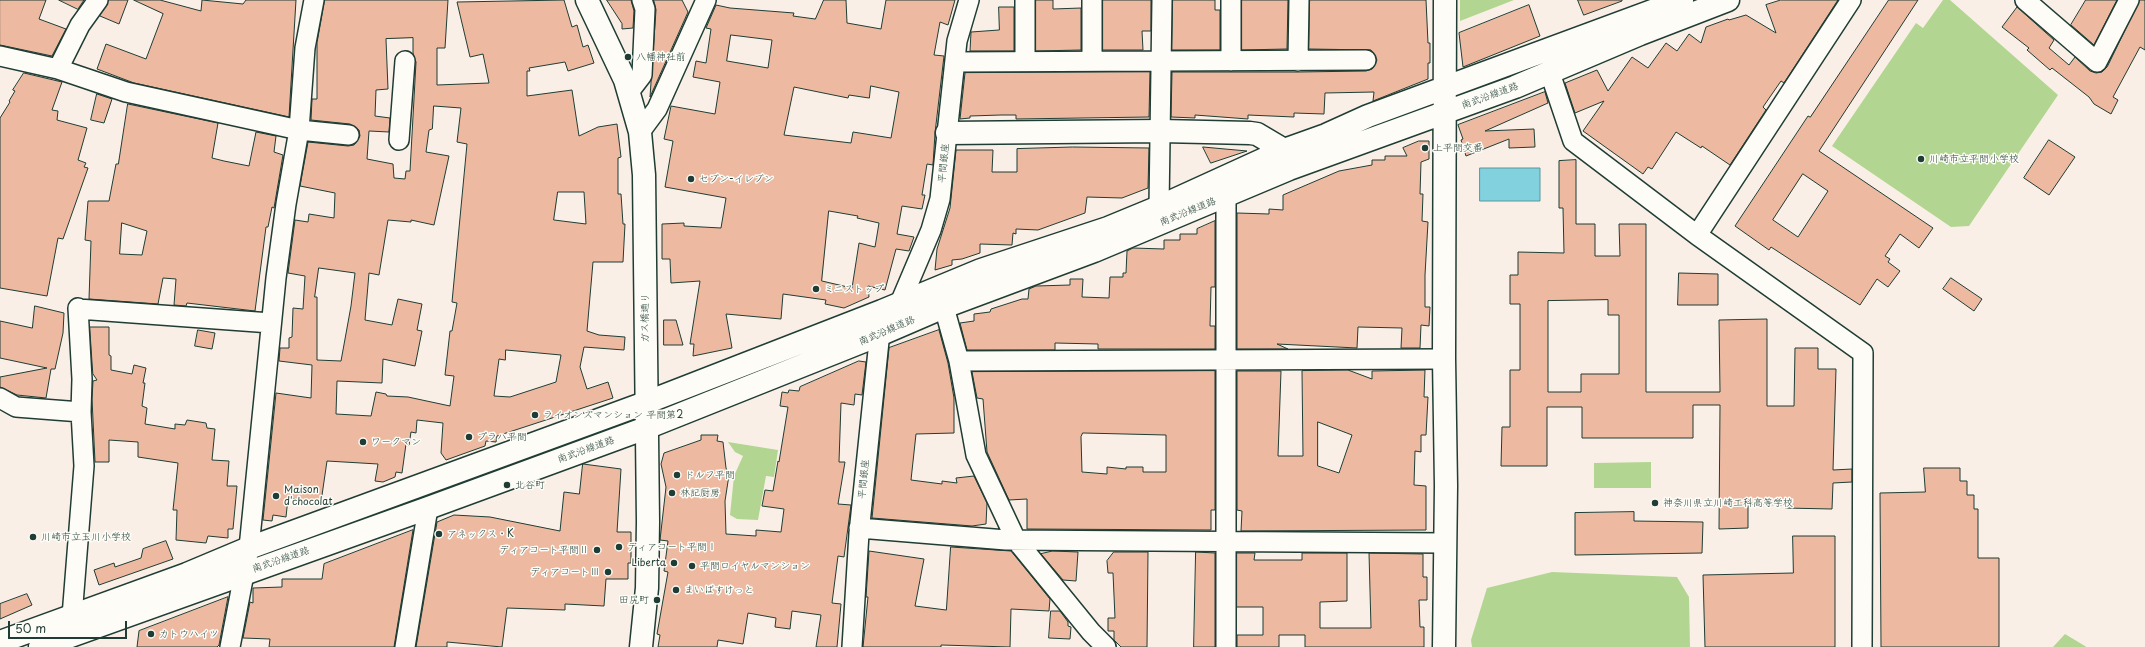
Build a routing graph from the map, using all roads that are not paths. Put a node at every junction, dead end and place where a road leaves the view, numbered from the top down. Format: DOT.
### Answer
graph roads {
  1 [pos="98,0"];
  2 [pos="314,0"];
  3 [pos="587,0"];
  4 [pos="642,0"];
  5 [pos="706,0"];
  6 [pos="969,0"];
  7 [pos="1025,0"];
  8 [pos="1092,0"];
  9 [pos="1162,0"];
  10 [pos="1231,0"];
  11 [pos="1299,0"];
  12 [pos="1445,0"];
  13 [pos="1682,0"];
  14 [pos="1728,0"];
  15 [pos="1851,0"];
  16 [pos="2025,0"];
  17 [pos="2129,0"];
  18 [pos="1656,5"];
  19 [pos="1640,34"];
  20 [pos="0,56"];
  21 [pos="1298,60"];
  22 [pos="1366,60"];
  23 [pos="404,61"];
  24 [pos="1092,61"];
  25 [pos="1162,61"];
  26 [pos="1231,61"];
  27 [pos="955,62"];
  28 [pos="1025,62"];
  29 [pos="58,69"];
  30 [pos="1550,73"];
  31 [pos="1446,88"];
  32 [pos="628,92"];
  33 [pos="1445,112"];
  34 [pos="299,130"];
  35 [pos="1161,131"];
  36 [pos="640,132"];
  37 [pos="948,133"];
  38 [pos="349,135"];
  39 [pos="399,140"];
  40 [pos="1284,150"];
  41 [pos="1226,196"];
  42 [pos="1159,207"];
  43 [pos="1698,235"];
  44 [pos="891,307"];
  45 [pos="944,307"];
  46 [pos="272,322"];
  47 [pos="879,335"];
  48 [pos="1226,359"];
  49 [pos="1444,359"];
  50 [pos="959,361"];
  51 [pos="0,398"];
  52 [pos="645,403"];
  53 [pos="80,412"];
  54 [pos="646,428"];
  55 [pos="428,508"];
  56 [pos="859,528"];
  57 [pos="1016,540"];
  58 [pos="1226,541"];
  59 [pos="1444,543"];
  60 [pos="249,548"];
  61 [pos="244,573"];
  62 [pos="60,637"];
  63 [pos="1091,640"];
  64 [pos="0,642"];
  65 [pos="230,647"];
  66 [pos="405,647"];
  67 [pos="641,647"];
  68 [pos="852,647"];
  69 [pos="1106,647"];
  70 [pos="1226,647"];
  71 [pos="1444,647"];
  72 [pos="1862,647"];
  1 -- 29 [label="street"];
  2 -- 34 [label="street"];
  3 -- 32 [label="street, ガス橋通り"];
  4 -- 32 [label="street"];
  5 -- 36 [label="street"];
  6 -- 27 [label="street, 平間銀座"];
  7 -- 28 [label="street"];
  8 -- 24 [label="street"];
  9 -- 25 [label="street"];
  10 -- 26 [label="street"];
  11 -- 21 [label="street"];
  12 -- 31 [label="street"];
  13 -- 18 [label="street, 南武沿線道路"];
  14 -- 19 [label="street, 南武沿線道路"];
  15 -- 43 [label="street"];
  16 -- 17 [label="street"];
  18 -- 19 [label="street"];
  18 -- 31 [label="street, 南武沿線道路"];
  19 -- 30 [label="street, 南武沿線道路"];
  20 -- 29 [label="street"];
  21 -- 22 [label="street"];
  21 -- 26 [label="street"];
  23 -- 39 [label="street"];
  24 -- 25 [label="street"];
  24 -- 28 [label="street"];
  25 -- 26 [label="street"];
  25 -- 35 [label="street"];
  27 -- 28 [label="street"];
  27 -- 37 [label="street, 平間銀座"];
  29 -- 34 [label="street"];
  30 -- 33 [label="street, 南武沿線道路"];
  30 -- 43 [label="street"];
  31 -- 33 [label="street"];
  31 -- 40 [label="street, 南武沿線道路"];
  32 -- 36 [label="street, ガス橋通り"];
  33 -- 41 [label="street, 南武沿線道路"];
  33 -- 49 [label="street"];
  34 -- 38 [label="street"];
  34 -- 46 [label="street"];
  35 -- 37 [label="street"];
  35 -- 40 [label="street"];
  35 -- 42 [label="street"];
  36 -- 52 [label="street, ガス橋通り"];
  37 -- 44 [label="street, 平間銀座"];
  40 -- 42 [label="street, 南武沿線道路"];
  41 -- 45 [label="street, 南武沿線道路"];
  41 -- 48 [label="street"];
  42 -- 44 [label="street, 南武沿線道路"];
  43 -- 72 [label="street"];
  44 -- 47 [label="street, 平間銀座"];
  44 -- 52 [label="street, 南武沿線道路"];
  45 -- 47 [label="street, 南武沿線道路"];
  45 -- 50 [label="street"];
  46 -- 53 [label="street"];
  46 -- 60 [label="street"];
  47 -- 54 [label="street, 南武沿線道路"];
  47 -- 56 [label="street, 平間銀座"];
  48 -- 49 [label="street"];
  48 -- 50 [label="street"];
  48 -- 58 [label="street"];
  49 -- 59 [label="street"];
  50 -- 57 [label="street"];
  51 -- 53 [label="street"];
  52 -- 54 [label="street, ガス橋通り"];
  52 -- 60 [label="street, 南武沿線道路"];
  53 -- 62 [label="street"];
  54 -- 55 [label="street, 南武沿線道路"];
  54 -- 67 [label="street, ガス橋通り"];
  55 -- 61 [label="street, 南武沿線道路"];
  55 -- 66 [label="street"];
  56 -- 57 [label="street"];
  56 -- 68 [label="street, 平間銀座"];
  57 -- 58 [label="street"];
  57 -- 63 [label="street"];
  58 -- 59 [label="street"];
  58 -- 70 [label="street"];
  59 -- 71 [label="street"];
  60 -- 61 [label="street"];
  60 -- 62 [label="street, 南武沿線道路"];
  61 -- 62 [label="street, 南武沿線道路"];
  61 -- 65 [label="street"];
  62 -- 64 [label="street, 南武沿線道路"];
  63 -- 69 [label="street"];
}
